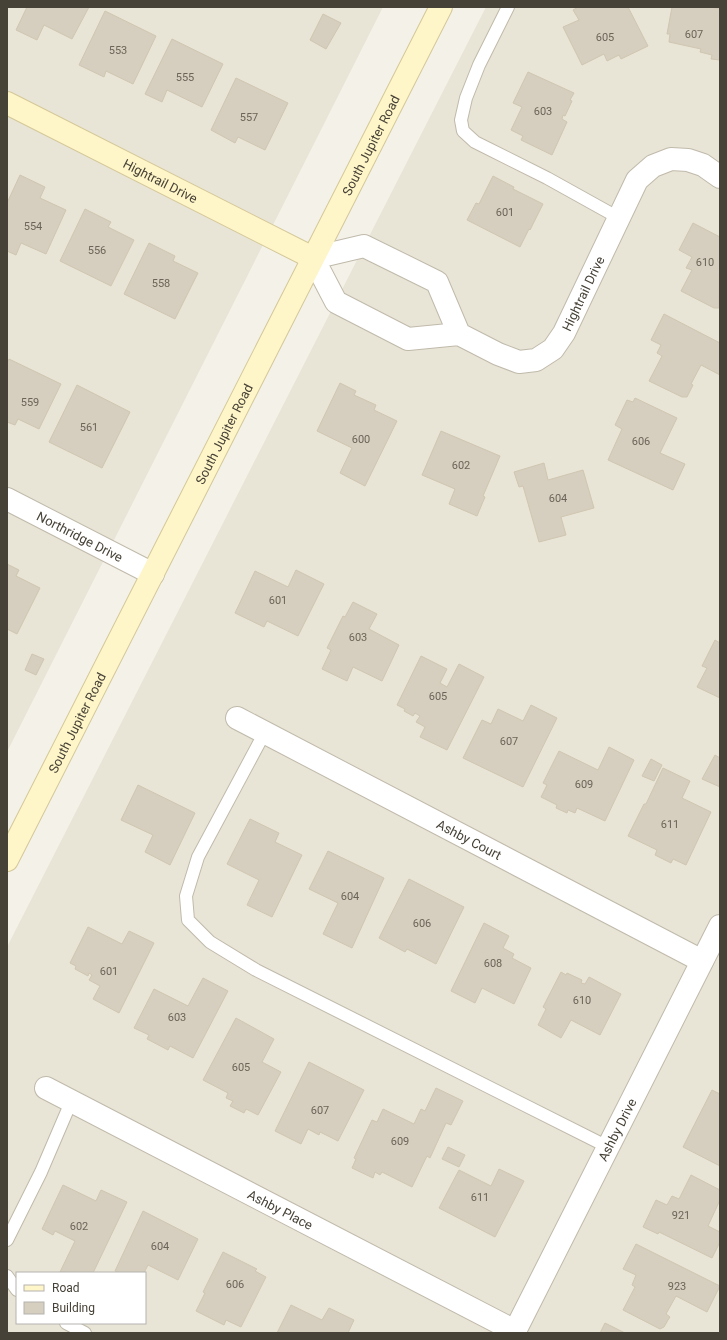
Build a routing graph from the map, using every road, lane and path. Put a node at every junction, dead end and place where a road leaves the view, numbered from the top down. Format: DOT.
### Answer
graph roads {
  1 [pos="441,7"];
  2 [pos="508,7"];
  3 [pos="7,103"];
  4 [pos="720,176"];
  5 [pos="618,218"];
  6 [pos="314,258"];
  7 [pos="459,334"];
  8 [pos="7,499"];
  9 [pos="153,574"];
  10 [pos="237,718"];
  11 [pos="266,732"];
  12 [pos="7,860"];
  13 [pos="720,926"];
  14 [pos="702,961"];
  15 [pos="46,1088"];
  16 [pos="71,1102"];
  17 [pos="608,1147"];
  18 [pos="7,1240"];
  19 [pos="7,1276"];
  20 [pos="16,1289"];
  21 [pos="68,1324"];
  22 [pos="514,1332"];
  23 [pos="85,1333"];
  1 -- 6 [label="street, South Jupiter Road"];
  2 -- 5 [label="lane"];
  3 -- 6 [label="street, Hightrail Drive"];
  4 -- 5 [label="street, Hightrail Drive"];
  5 -- 7 [label="street, Hightrail Drive"];
  6 -- 7 [label="street"];
  6 -- 7 [label="street"];
  6 -- 9 [label="street, South Jupiter Road"];
  8 -- 9 [label="street, Northridge Drive"];
  9 -- 12 [label="street, South Jupiter Road"];
  10 -- 11 [label="street, Ashby Court"];
  11 -- 14 [label="street, Ashby Court"];
  11 -- 17 [label="lane"];
  13 -- 14 [label="street, Ashby Drive"];
  14 -- 17 [label="street, Ashby Drive"];
  15 -- 16 [label="street, Ashby Place"];
  16 -- 18 [label="lane"];
  16 -- 22 [label="street, Ashby Place"];
  17 -- 22 [label="street, Ashby Drive"];
  19 -- 20 [label="lane"];
  21 -- 23 [label="lane"];
}
